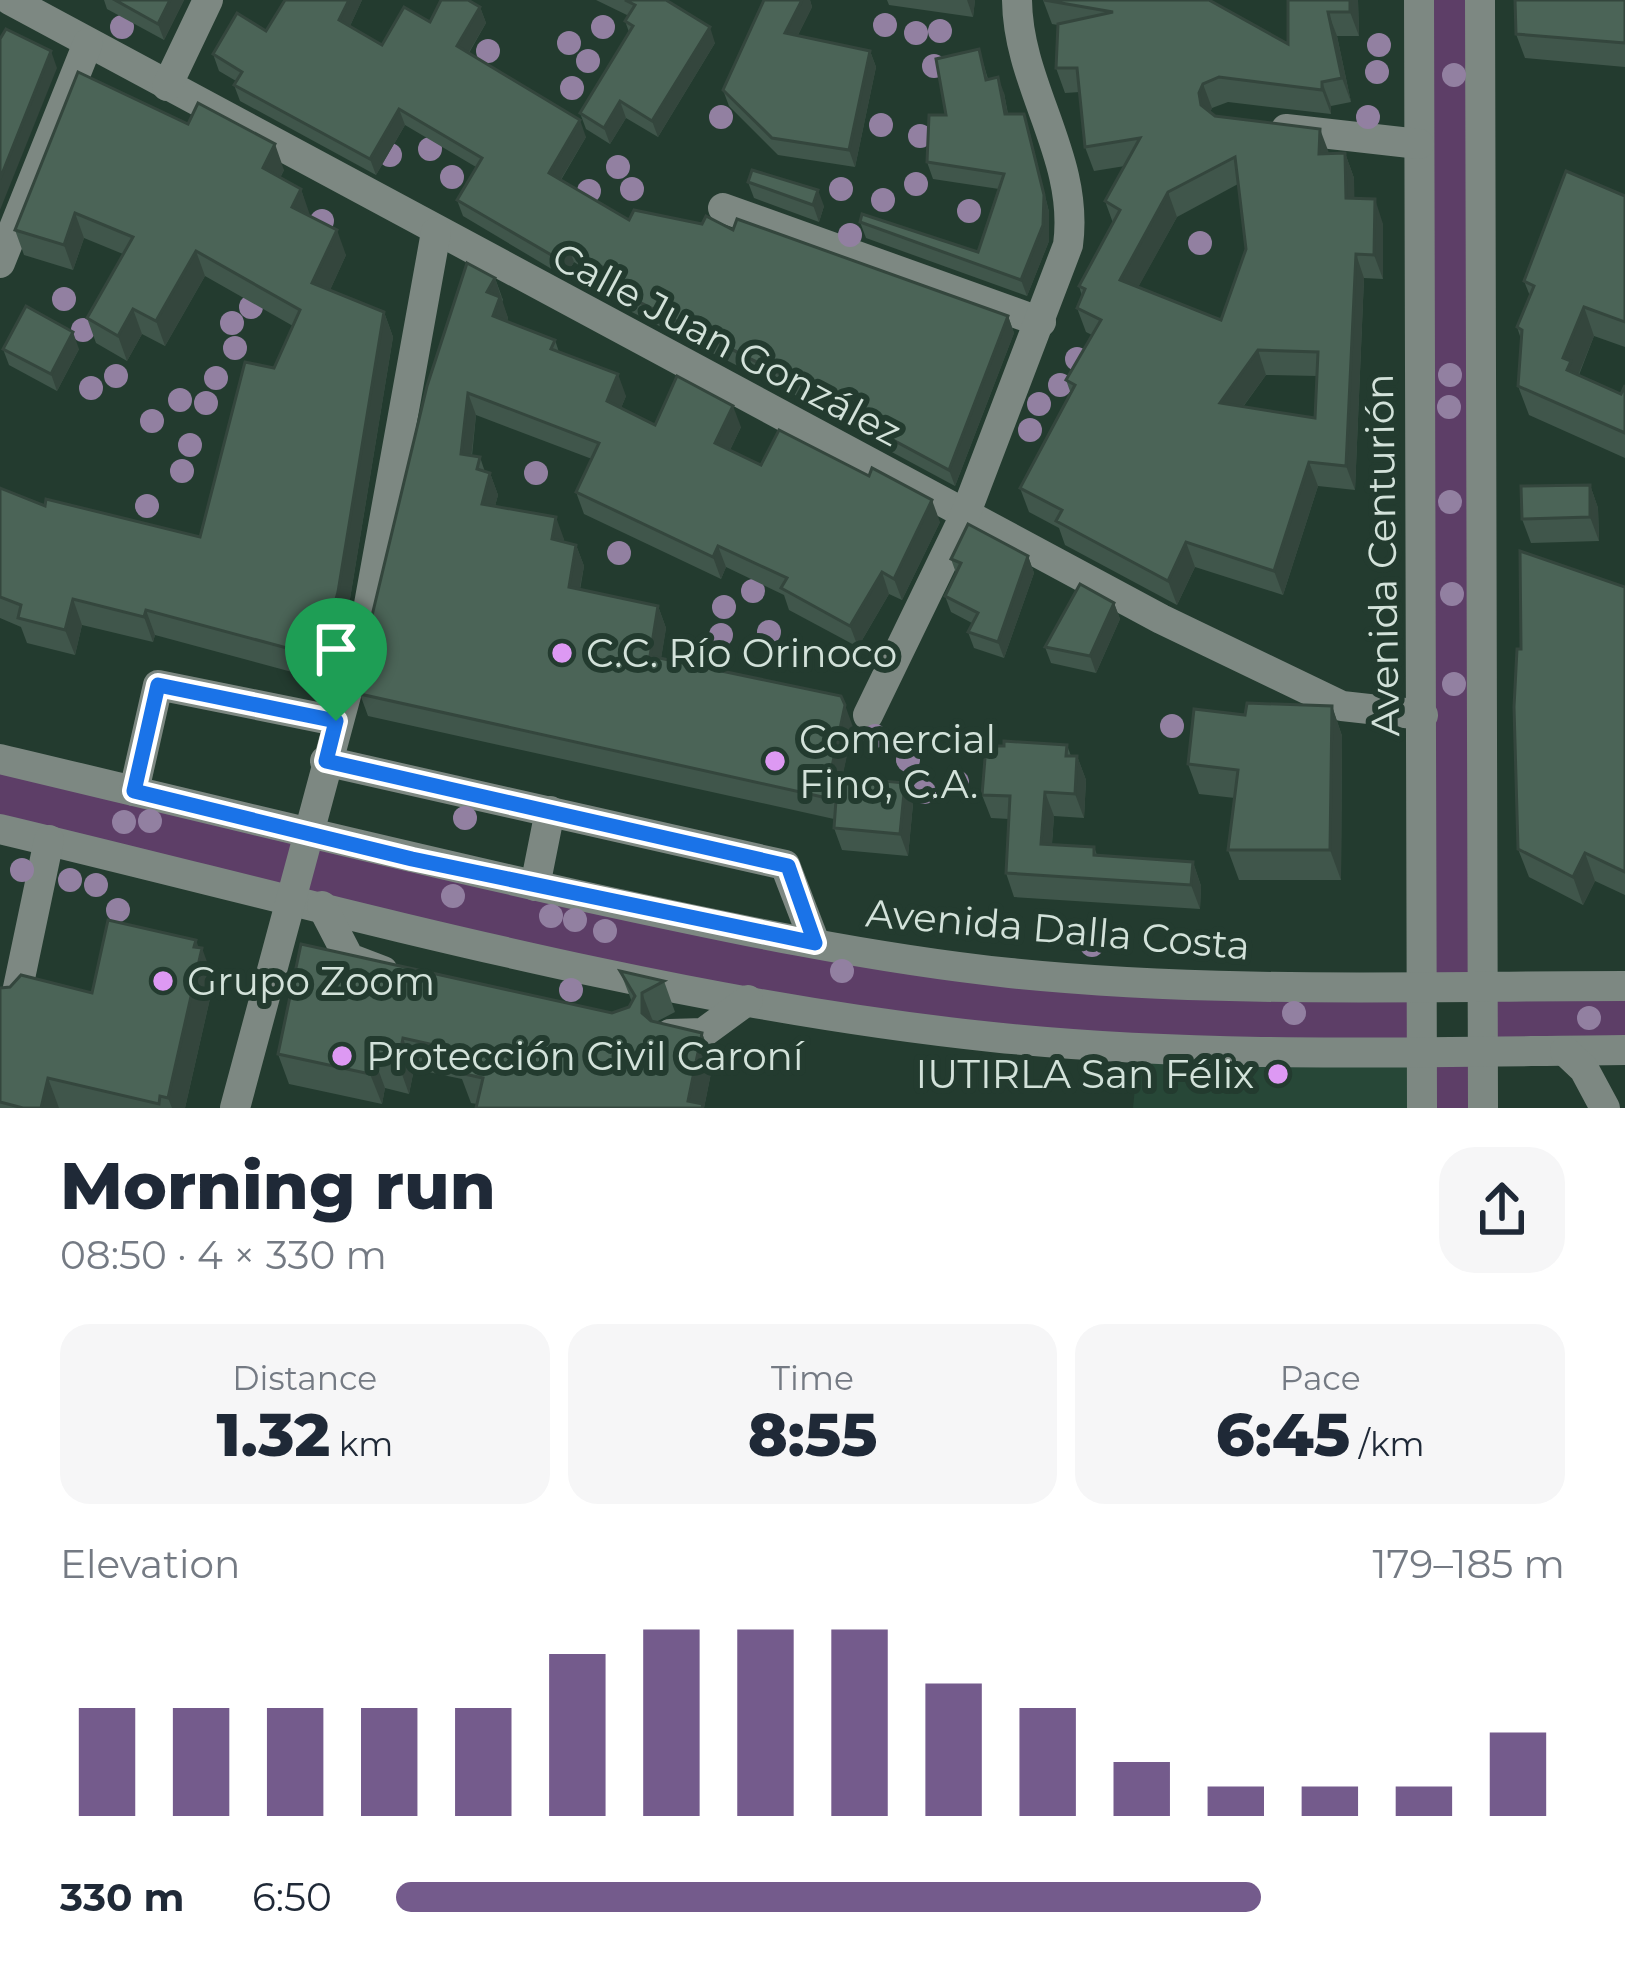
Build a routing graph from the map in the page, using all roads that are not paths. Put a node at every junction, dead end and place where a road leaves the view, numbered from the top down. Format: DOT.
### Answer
graph roads {
  1 [pos="10,0"];
  2 [pos="208,0"];
  3 [pos="1017,0"];
  4 [pos="1419,0"];
  5 [pos="1480,0"];
  6 [pos="88,43"];
  7 [pos="167,86"];
  8 [pos="1247,124"];
  9 [pos="1419,144"];
  10 [pos="723,208"];
  11 [pos="436,232"];
  12 [pos="0,263"];
  13 [pos="1041,322"];
  14 [pos="965,515"];
  15 [pos="868,715"];
  16 [pos="1423,715"];
  17 [pos="336,721"];
  18 [pos="0,759"];
  19 [pos="326,761"];
  20 [pos="134,791"];
  21 [pos="550,811"];
  22 [pos="0,829"];
  23 [pos="306,833"];
  24 [pos="49,840"];
  25 [pos="535,886"];
  26 [pos="289,898"];
  27 [pos="322,906"];
  28 [pos="815,943"];
  29 [pos="403,975"];
  30 [pos="1625,986"];
  31 [pos="1482,988"];
  32 [pos="1422,989"];
  33 [pos="748,1000"];
  34 [pos="15,1002"];
  35 [pos="670,1034"];
  36 [pos="1625,1050"];
  37 [pos="1565,1051"];
  38 [pos="1422,1052"];
  39 [pos="1483,1052"];
  40 [pos="235,1108"];
  41 [pos="1422,1108"];
  42 [pos="1483,1108"];
  43 [pos="1605,1108"];
  1 -- 6 [label="street, Calle Juan González"];
  2 -- 7 [label="street"];
  3 -- 13 [label="street"];
  4 -- 9 [label="street, Avenida Centurión"];
  5 -- 31 [label="street"];
  6 -- 7 [label="street, Calle Juan González"];
  6 -- 12 [label="street"];
  7 -- 11 [label="street, Calle Juan González"];
  8 -- 9 [label="street"];
  9 -- 16 [label="street, Avenida Centurión"];
  10 -- 13 [label="street"];
  11 -- 14 [label="street, Calle Juan González"];
  11 -- 17 [label="street"];
  13 -- 14 [label="street"];
  14 -- 15 [label="street"];
  14 -- 16 [label="street, Calle Juan González"];
  16 -- 32 [label="street, Avenida Centurión"];
  17 -- 19 [label="street"];
  17 -- 20 [label="street"];
  18 -- 20 [label="street, Avenida Dalla Costa"];
  19 -- 21 [label="street"];
  19 -- 23 [label="street"];
  20 -- 23 [label="street, Avenida Dalla Costa"];
  21 -- 25 [label="street"];
  21 -- 28 [label="street"];
  22 -- 24 [label="street"];
  23 -- 25 [label="street, Avenida Dalla Costa"];
  23 -- 26 [label="street"];
  24 -- 26 [label="street"];
  24 -- 34 [label="street"];
  25 -- 28 [label="street, Avenida Dalla Costa"];
  26 -- 27 [label="street"];
  26 -- 40 [label="street"];
  27 -- 29 [label="street"];
  27 -- 33 [label="street"];
  28 -- 32 [label="street, Avenida Dalla Costa"];
  30 -- 31 [label="street, Avenida Dalla Costa"];
  31 -- 32 [label="street, Avenida Dalla Costa"];
  31 -- 39 [label="street"];
  32 -- 38 [label="street, Avenida Centurión"];
  33 -- 35 [label="street"];
  33 -- 38 [label="street"];
  36 -- 37 [label="street"];
  37 -- 39 [label="street"];
  37 -- 43 [label="street"];
  38 -- 39 [label="street"];
  38 -- 41 [label="street, Avenida Centurión"];
  39 -- 42 [label="street"];
}
